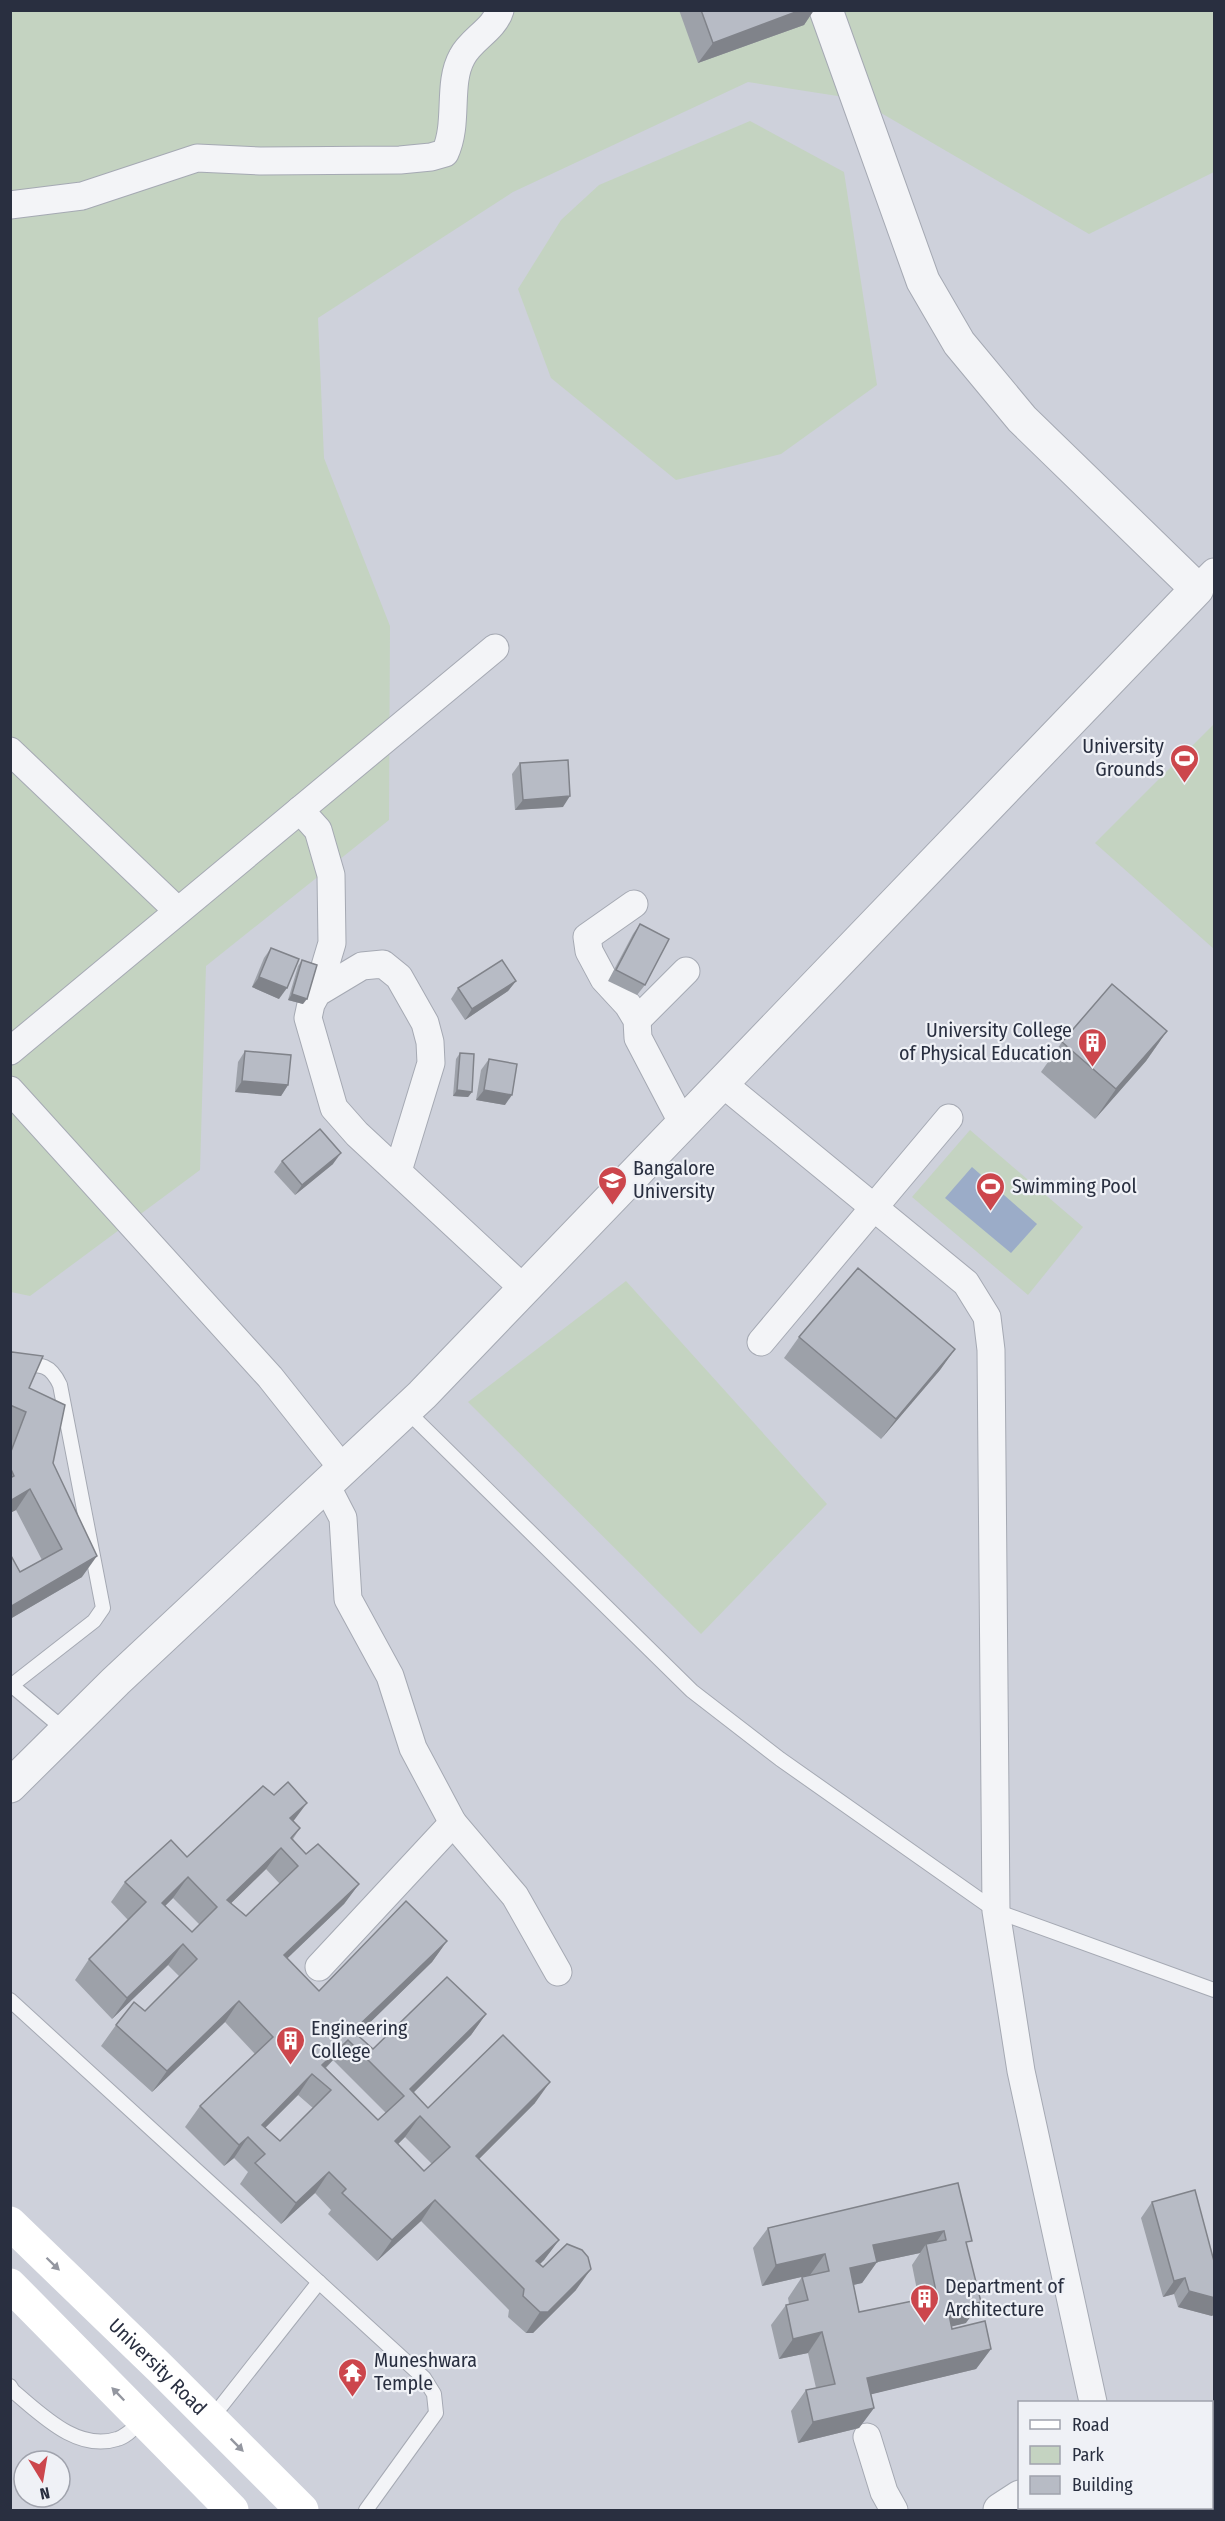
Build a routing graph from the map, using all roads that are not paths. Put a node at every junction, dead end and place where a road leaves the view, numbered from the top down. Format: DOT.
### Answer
graph roads {
  1 [pos="500,10"];
  2 [pos="826,10"];
  3 [pos="10,206"];
  4 [pos="1206,581"];
  5 [pos="495,648"];
  6 [pos="10,752"];
  7 [pos="300,810"];
  8 [pos="634,904"];
  9 [pos="178,911"];
  10 [pos="686,971"];
  11 [pos="317,993"];
  12 [pos="637,1020"];
  13 [pos="10,1051"];
  14 [pos="722,1083"];
  15 [pos="10,1090"];
  16 [pos="948,1118"];
  17 [pos="683,1124"];
  18 [pos="398,1171"];
  19 [pos="874,1208"];
  20 [pos="524,1289"];
  21 [pos="761,1342"];
  22 [pos="10,1366"];
  23 [pos="406,1410"];
  24 [pos="334,1477"];
  25 [pos="11,1684"];
  26 [pos="66,1731"];
  27 [pos="10,1786"];
  28 [pos="453,1823"];
  29 [pos="996,1911"];
  30 [pos="319,1967"];
  31 [pos="558,1972"];
  32 [pos="1215,1990"];
  33 [pos="10,2000"];
  34 [pos="10,2223"];
  35 [pos="319,2282"];
  36 [pos="12,2292"];
  37 [pos="10,2386"];
  38 [pos="1093,2401"];
  39 [pos="211,2419"];
  40 [pos="143,2420"];
  41 [pos="867,2437"];
  42 [pos="1018,2498"];
  43 [pos="232,2511"];
  44 [pos="302,2511"];
  45 [pos="366,2511"];
  46 [pos="894,2511"];
  47 [pos="1000,2511"];
  1 -- 3 [label="street"];
  2 -- 4 [label="street"];
  4 -- 14 [label="street"];
  5 -- 7 [label="street"];
  6 -- 9 [label="street"];
  7 -- 9 [label="street"];
  7 -- 11 [label="street"];
  8 -- 12 [label="street"];
  9 -- 13 [label="street"];
  10 -- 12 [label="street"];
  11 -- 18 [label="street"];
  11 -- 18 [label="street"];
  12 -- 17 [label="street"];
  14 -- 17 [label="street"];
  14 -- 19 [label="street"];
  15 -- 24 [label="street"];
  16 -- 19 [label="street"];
  17 -- 20 [label="street"];
  18 -- 20 [label="street"];
  19 -- 21 [label="street"];
  19 -- 29 [label="street"];
  20 -- 23 [label="street"];
  22 -- 25 [label="lane"];
  23 -- 24 [label="street"];
  23 -- 29 [label="lane"];
  24 -- 26 [label="street"];
  24 -- 28 [label="street"];
  25 -- 26 [label="lane"];
  26 -- 27 [label="street"];
  28 -- 30 [label="street"];
  28 -- 31 [label="street"];
  29 -- 32 [label="lane"];
  29 -- 38 [label="street"];
  33 -- 35 [label="lane"];
  34 -- 39 [label="main road, University Road, one-way"];
  35 -- 39 [label="lane"];
  35 -- 45 [label="lane"];
  40 -- 36 [label="main road, one-way"];
  37 -- 40 [label="lane"];
  39 -- 44 [label="main road, University Road, one-way"];
  40 -- 43 [label="main road"];
  41 -- 46 [label="street"];
  42 -- 47 [label="street"];
}
